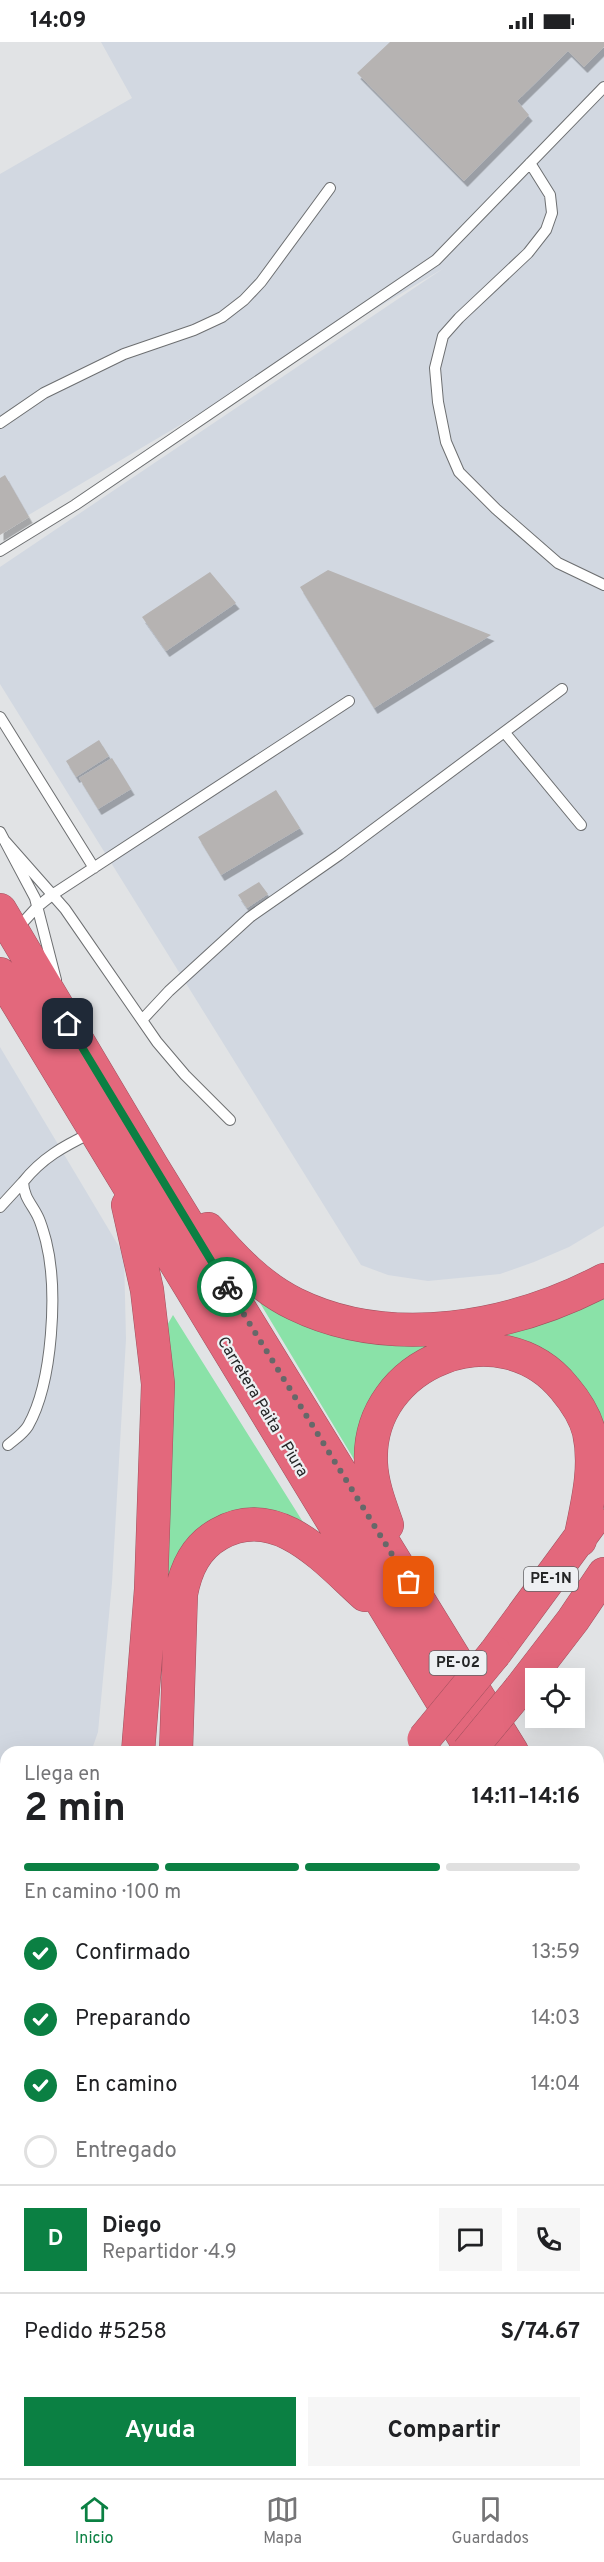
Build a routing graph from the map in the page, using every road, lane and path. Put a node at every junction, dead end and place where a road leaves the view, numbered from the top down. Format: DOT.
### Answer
graph roads {
  1 [pos="604,87"];
  2 [pos="530,163"];
  3 [pos="330,188"];
  4 [pos="0,423"];
  5 [pos="0,551"];
  6 [pos="604,585"];
  7 [pos="562,689"];
  8 [pos="349,701"];
  9 [pos="0,717"];
  10 [pos="505,733"];
  11 [pos="581,825"];
  12 [pos="2,837"];
  13 [pos="94,868"];
  14 [pos="52,895"];
  15 [pos="37,907"];
  16 [pos="7,922"];
  17 [pos="0,974"];
  18 [pos="142,1020"];
  19 [pos="68,1024"];
  20 [pos="230,1120"];
  21 [pos="95,1131"];
  22 [pos="153,1166"];
  23 [pos="121,1174"];
  24 [pos="23,1182"];
  25 [pos="0,1207"];
  26 [pos="604,1280"];
  27 [pos="8,1445"];
  28 [pos="604,1502"];
  29 [pos="580,1540"];
  30 [pos="604,1574"];
  31 [pos="409,1582"];
  32 [pos="604,1599"];
  33 [pos="389,1616"];
  34 [pos="573,1620"];
  35 [pos="138,1746"];
  36 [pos="176,1746"];
  37 [pos="418,1746"];
  38 [pos="469,1746"];
  39 [pos="473,1746"];
  40 [pos="508,1746"];
  1 -- 2 [label="lane"];
  2 -- 5 [label="lane"];
  2 -- 6 [label="lane"];
  3 -- 4 [label="lane"];
  7 -- 10 [label="lane"];
  8 -- 13 [label="lane"];
  9 -- 13 [label="lane"];
  10 -- 11 [label="lane"];
  10 -- 18 [label="lane"];
  12 -- 14 [label="lane"];
  12 -- 15 [label="lane"];
  13 -- 14 [label="lane"];
  14 -- 15 [label="lane"];
  14 -- 18 [label="lane"];
  15 -- 16 [label="lane"];
  15 -- 19 [label="lane"];
  16 -- 19 [label="highway, Carretera Paita - Piura / PE-02"];
  17 -- 21 [label="highway, Carretera Paita - Piura / PE-02"];
  18 -- 20 [label="lane"];
  19 -- 22 [label="highway, Carretera Paita - Piura / PE-02"];
  21 -- 23 [label="highway, Carretera Paita - Piura / PE-02"];
  21 -- 24 [label="lane"];
  22 -- 26 [label="highway"];
  22 -- 31 [label="highway, Carretera Paita - Piura / PE-02"];
  23 -- 33 [label="highway, Carretera Paita - Piura / PE-02"];
  23 -- 35 [label="highway"];
  24 -- 25 [label="lane"];
  24 -- 27 [label="lane"];
  28 -- 29 [label="highway, PE-1N"];
  29 -- 31 [label="highway"];
  29 -- 37 [label="highway, PE-1N, bridge"];
  30 -- 34 [label="highway, PE-1N"];
  31 -- 40 [label="highway, PE-02"];
  32 -- 34 [label="highway"];
  33 -- 36 [label="highway"];
  33 -- 38 [label="highway, Carretera Paita - Piura / PE-02"];
  34 -- 39 [label="highway, PE-1N, bridge"];
}
